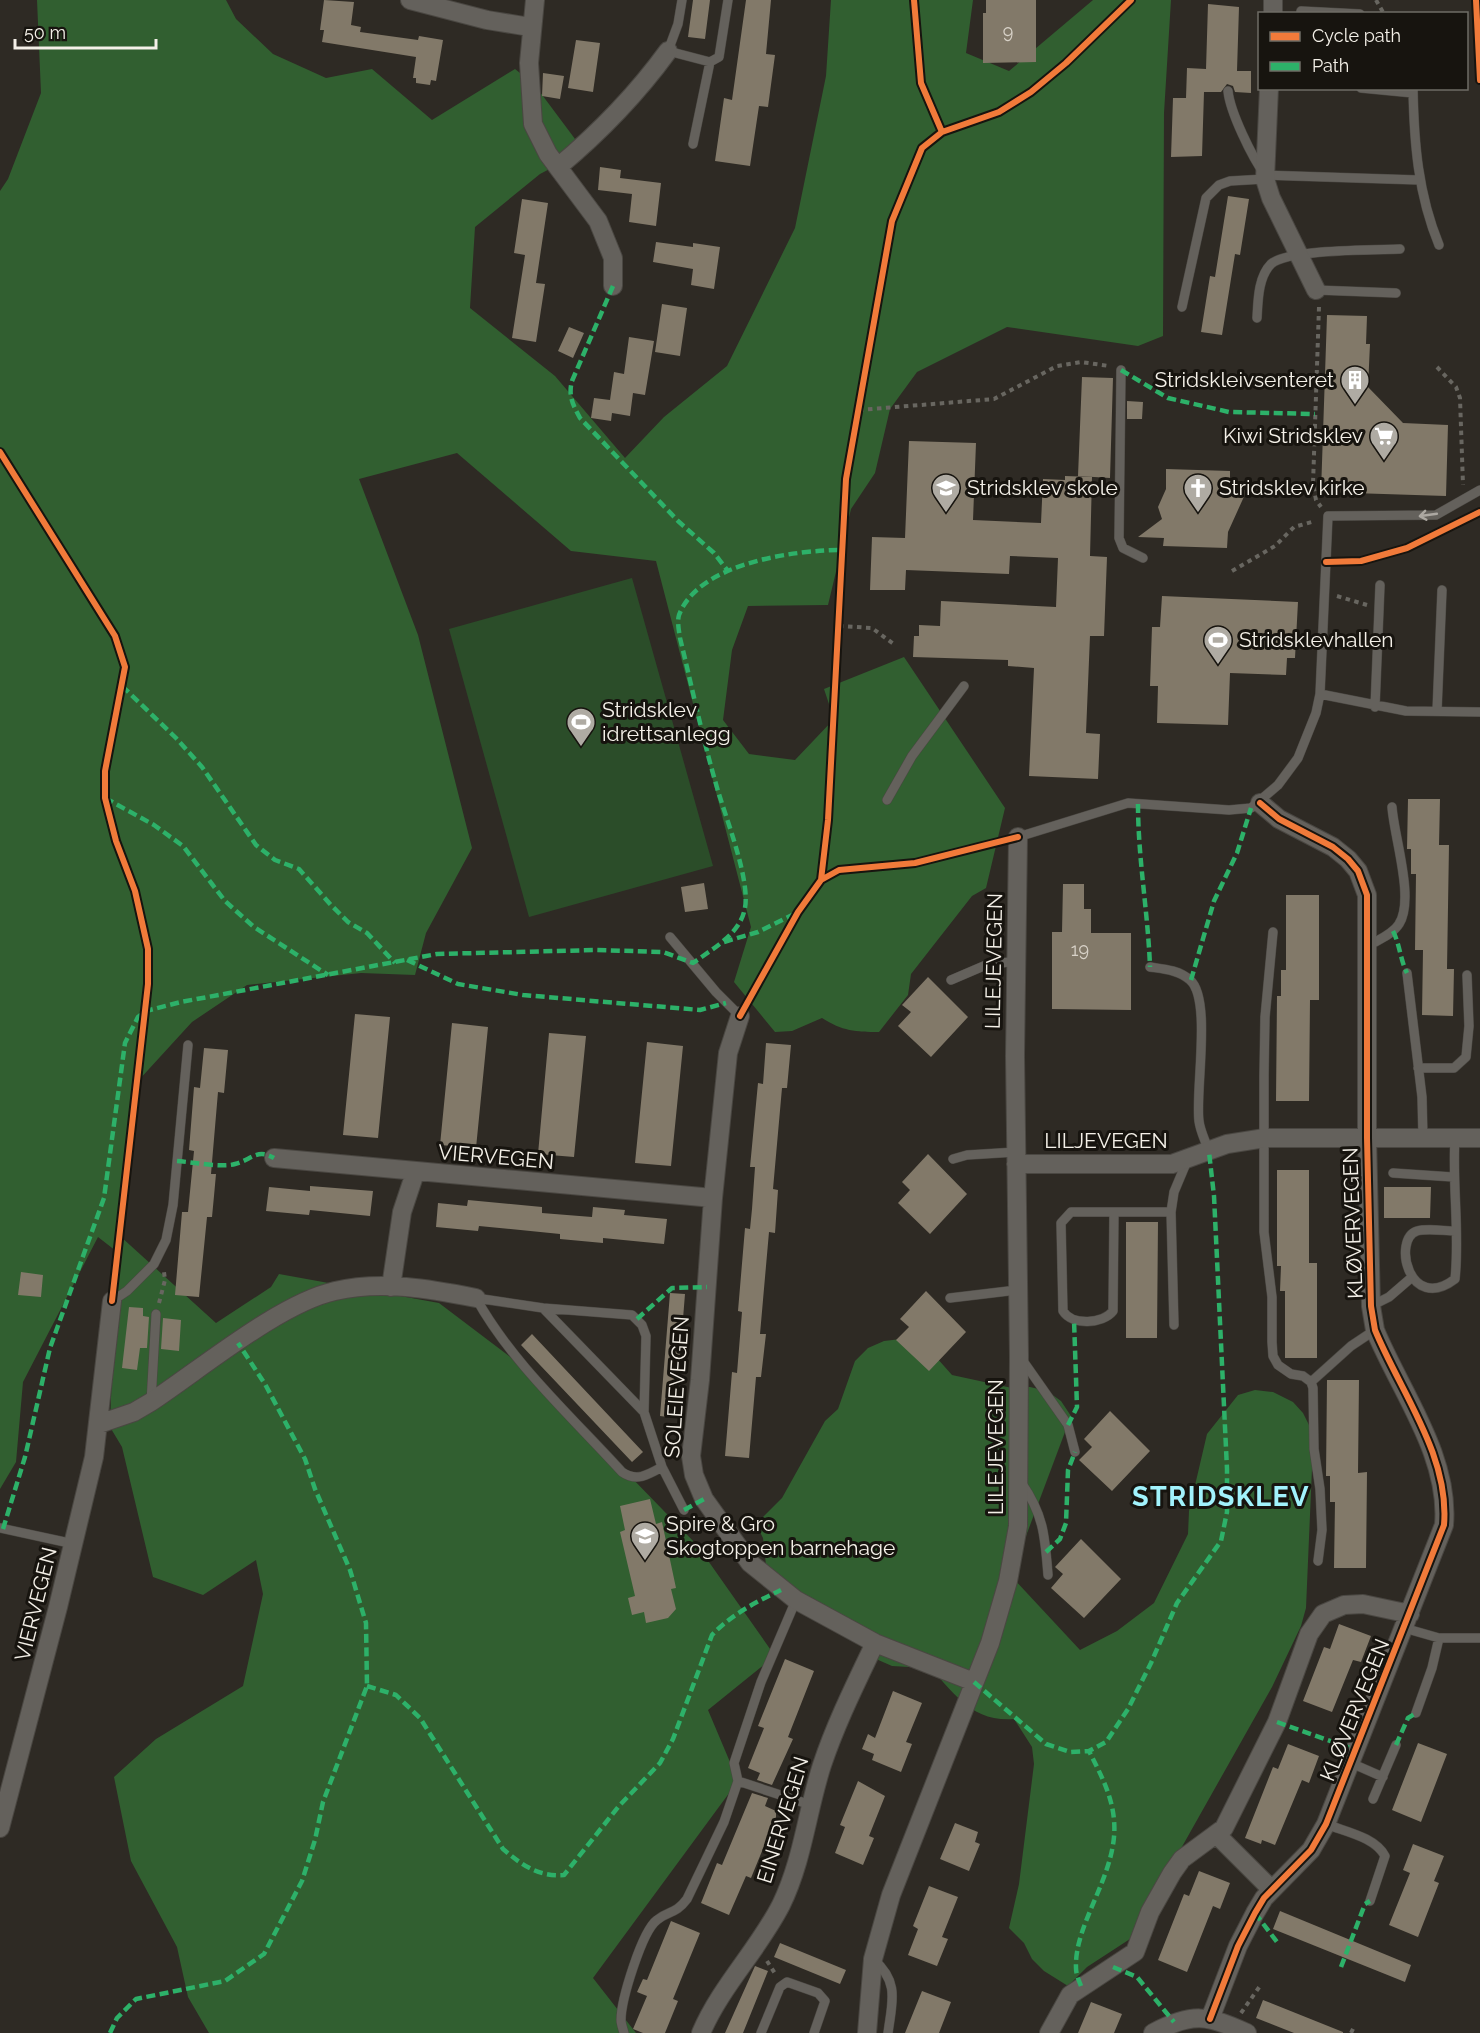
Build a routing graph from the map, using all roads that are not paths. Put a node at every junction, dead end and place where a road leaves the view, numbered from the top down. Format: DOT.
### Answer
graph roads {
  1 [pos="410,0"];
  2 [pos="535,0"];
  3 [pos="682,0"];
  4 [pos="728,0"];
  5 [pos="1301,11"];
  6 [pos="1321,12"];
  7 [pos="531,27"];
  8 [pos="668,51"];
  9 [pos="710,62"];
  10 [pos="1269,90"];
  11 [pos="1395,90"];
  12 [pos="1228,91"];
  13 [pos="1413,91"];
  14 [pos="693,144"];
  15 [pos="558,167"];
  16 [pos="1265,177"];
  17 [pos="1419,180"];
  18 [pos="1439,246"];
  19 [pos="1400,249"];
  20 [pos="1297,254"];
  21 [pos="614,286"];
  22 [pos="1316,290"];
  23 [pos="1396,293"];
  24 [pos="1182,307"];
  25 [pos="1257,318"];
  26 [pos="1121,370"];
  27 [pos="1480,490"];
  28 [pos="1143,558"];
  29 [pos="1380,585"];
  30 [pos="1442,590"];
  31 [pos="964,686"];
  32 [pos="1320,694"];
  33 [pos="1375,706"];
  34 [pos="1437,711"];
  35 [pos="1480,712"];
  36 [pos="886,800"];
  37 [pos="1260,803"];
  38 [pos="1392,807"];
  39 [pos="1018,837"];
  40 [pos="1274,932"];
  41 [pos="670,937"];
  42 [pos="1368,946"];
  43 [pos="1017,961"];
  44 [pos="1150,968"];
  45 [pos="1407,973"];
  46 [pos="1467,975"];
  47 [pos="951,980"];
  48 [pos="740,1016"];
  49 [pos="188,1045"];
  50 [pos="1418,1068"];
  51 [pos="1265,1138"];
  52 [pos="1367,1138"];
  53 [pos="1423,1138"];
  54 [pos="1455,1138"];
  55 [pos="1480,1138"];
  56 [pos="1209,1152"];
  57 [pos="274,1158"];
  58 [pos="1016,1158"];
  59 [pos="953,1159"];
  60 [pos="1187,1161"];
  61 [pos="415,1173"];
  62 [pos="1393,1173"];
  63 [pos="1453,1177"];
  64 [pos="713,1198"];
  65 [pos="1114,1212"];
  66 [pos="1171,1212"];
  67 [pos="1455,1231"];
  68 [pos="1410,1278"];
  69 [pos="391,1287"];
  70 [pos="1017,1290"];
  71 [pos="476,1298"];
  72 [pos="950,1298"];
  73 [pos="112,1301"];
  74 [pos="1371,1306"];
  75 [pos="543,1308"];
  76 [pos="156,1314"];
  77 [pos="1174,1325"];
  78 [pos="1374,1330"];
  79 [pos="1019,1356"];
  80 [pos="1311,1382"];
  81 [pos="152,1402"];
  82 [pos="644,1412"];
  83 [pos="99,1424"];
  84 [pos="1075,1452"];
  85 [pos="662,1467"];
  86 [pos="1018,1478"];
  87 [pos="684,1510"];
  88 [pos="0,1528"];
  89 [pos="74,1544"];
  90 [pos="1318,1561"];
  91 [pos="1048,1575"];
  92 [pos="796,1600"];
  93 [pos="1407,1621"];
  94 [pos="1439,1638"];
  95 [pos="1480,1638"];
  96 [pos="875,1643"];
  97 [pos="974,1682"];
  98 [pos="1416,1713"];
  99 [pos="1396,1745"];
  100 [pos="1351,1763"];
  101 [pos="1383,1777"];
  102 [pos="738,1781"];
  103 [pos="1373,1799"];
  104 [pos="811,1805"];
  105 [pos="1326,1824"];
  106 [pos="0,1828"];
  107 [pos="1217,1835"];
  108 [pos="1272,1890"];
  109 [pos="1370,1901"];
  110 [pos="873,1959"];
  111 [pos="1210,2019"];
  112 [pos="1241,2031"];
  113 [pos="624,2033"];
  114 [pos="701,2033"];
  115 [pos="761,2033"];
  116 [pos="814,2033"];
  117 [pos="867,2033"];
  118 [pos="888,2033"];
  119 [pos="1049,2033"];
  120 [pos="1153,2033"];
  1 -- 7 [label="street"];
  2 -- 7 [label="street"];
  3 -- 8 [label="lane"];
  4 -- 9 [label="lane"];
  5 -- 6 [label="lane"];
  7 -- 15 [label="street"];
  8 -- 9 [label="lane"];
  8 -- 15 [label="street"];
  9 -- 14 [label="lane"];
  10 -- 16 [label="street"];
  11 -- 13 [label="lane"];
  12 -- 16 [label="lane"];
  13 -- 17 [label="lane"];
  15 -- 21 [label="street"];
  16 -- 17 [label="lane"];
  16 -- 20 [label="street"];
  16 -- 24 [label="lane"];
  17 -- 18 [label="lane"];
  19 -- 20 [label="lane"];
  20 -- 22 [label="street"];
  20 -- 25 [label="lane"];
  22 -- 23 [label="lane"];
  26 -- 28 [label="lane"];
  27 -- 32 [label="lane, one-way"];
  29 -- 33 [label="lane"];
  30 -- 34 [label="lane"];
  31 -- 36 [label="lane"];
  32 -- 33 [label="lane"];
  32 -- 37 [label="lane"];
  33 -- 34 [label="lane"];
  34 -- 35 [label="lane"];
  37 -- 39 [label="lane"];
  37 -- 42 [label="street, KLØVERVEGEN"];
  38 -- 42 [label="lane"];
  39 -- 43 [label="street, LILEJEVEGEN"];
  40 -- 51 [label="lane"];
  41 -- 48 [label="lane"];
  42 -- 52 [label="street, KLØVERVEGEN"];
  43 -- 47 [label="lane"];
  43 -- 58 [label="street, LILEJEVEGEN"];
  44 -- 56 [label="lane"];
  45 -- 50 [label="lane"];
  46 -- 50 [label="lane"];
  48 -- 64 [label="street, SOLEIEVEGEN"];
  49 -- 73 [label="lane"];
  50 -- 53 [label="lane"];
  51 -- 52 [label="street, LILJEVEGEN"];
  51 -- 56 [label="street, LILJEVEGEN"];
  51 -- 80 [label="lane"];
  52 -- 53 [label="street, LILJEVEGEN"];
  52 -- 74 [label="street, KLØVERVEGEN"];
  53 -- 54 [label="street, LILJEVEGEN"];
  54 -- 55 [label="street, LILJEVEGEN"];
  54 -- 63 [label="lane"];
  56 -- 60 [label="street, LILJEVEGEN"];
  57 -- 61 [label="street, VIERVEGEN"];
  58 -- 59 [label="lane"];
  58 -- 60 [label="street, LILJEVEGEN"];
  58 -- 70 [label="street, LILEJEVEGEN"];
  60 -- 66 [label="lane"];
  61 -- 64 [label="street, VIERVEGEN"];
  61 -- 69 [label="street"];
  62 -- 63 [label="lane"];
  63 -- 67 [label="lane"];
  64 -- 92 [label="street, SOLEIEVEGEN"];
  65 -- 65 [label="lane"];
  65 -- 66 [label="lane"];
  66 -- 77 [label="lane"];
  67 -- 68 [label="lane"];
  67 -- 68 [label="lane"];
  68 -- 74 [label="lane"];
  69 -- 71 [label="street"];
  69 -- 81 [label="street"];
  70 -- 72 [label="lane"];
  70 -- 79 [label="street, LILEJEVEGEN"];
  71 -- 75 [label="lane"];
  71 -- 85 [label="lane"];
  73 -- 83 [label="street, VIERVEGEN"];
  74 -- 78 [label="street, KLØVERVEGEN"];
  75 -- 82 [label="lane"];
  75 -- 82 [label="lane"];
  76 -- 81 [label="lane"];
  78 -- 80 [label="lane"];
  78 -- 93 [label="street, KLØVERVEGEN"];
  79 -- 84 [label="lane"];
  79 -- 86 [label="street, LILEJEVEGEN"];
  80 -- 90 [label="lane"];
  81 -- 83 [label="street"];
  82 -- 85 [label="lane"];
  83 -- 89 [label="street, VIERVEGEN"];
  85 -- 87 [label="lane"];
  86 -- 91 [label="lane"];
  86 -- 97 [label="street, LILEJEVEGEN"];
  88 -- 89 [label="lane"];
  89 -- 106 [label="street, VIERVEGEN"];
  92 -- 96 [label="street, SOLEIEVEGEN"];
  92 -- 102 [label="lane"];
  93 -- 94 [label="lane"];
  93 -- 100 [label="street, KLØVERVEGEN"];
  93 -- 107 [label="street"];
  94 -- 95 [label="lane"];
  94 -- 98 [label="lane"];
  96 -- 97 [label="street, SOLEIEVEGEN"];
  96 -- 104 [label="street, EINERVEGEN"];
  97 -- 110 [label="street, LILEJEVEGEN"];
  99 -- 101 [label="lane"];
  100 -- 101 [label="lane"];
  100 -- 105 [label="street, KLØVERVEGEN"];
  101 -- 103 [label="lane"];
  102 -- 104 [label="lane"];
  102 -- 113 [label="lane"];
  104 -- 114 [label="street, EINERVEGEN"];
  105 -- 108 [label="street, KLØVERVEGEN"];
  105 -- 109 [label="lane"];
  107 -- 108 [label="street"];
  107 -- 119 [label="street"];
  108 -- 111 [label="street, KLØVERVEGEN"];
  110 -- 117 [label="street, LILEJEVEGEN"];
  110 -- 118 [label="lane"];
  111 -- 112 [label="street"];
  111 -- 120 [label="street"];
  115 -- 116 [label="lane"];
}
